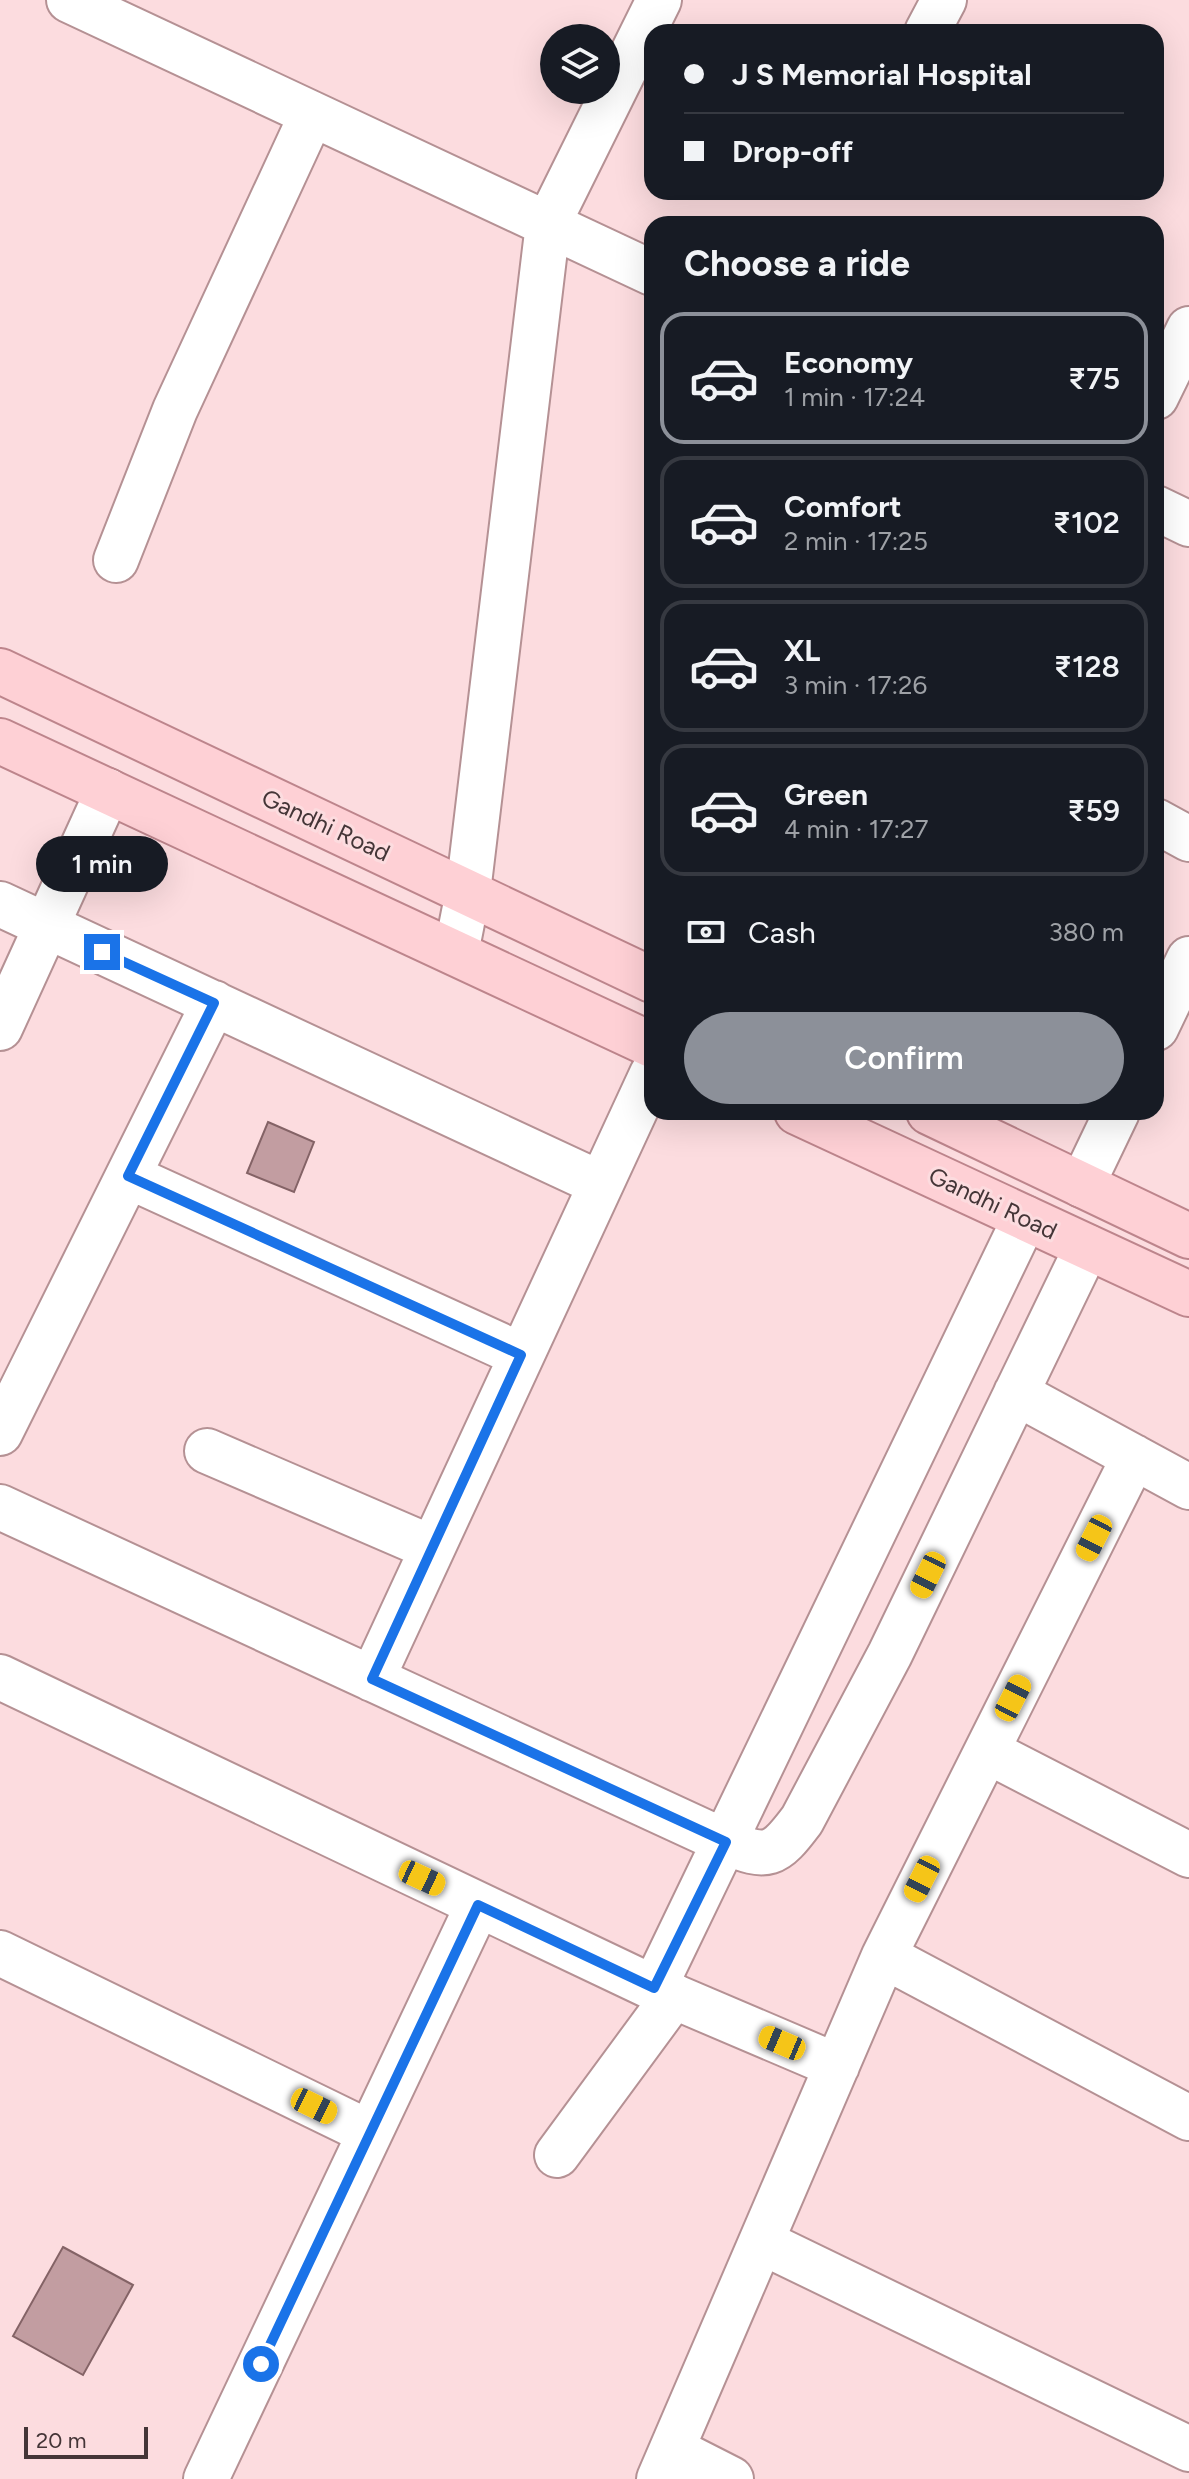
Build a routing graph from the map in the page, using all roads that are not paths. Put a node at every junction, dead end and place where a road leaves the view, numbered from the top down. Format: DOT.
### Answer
graph roads {
  1 [pos="69,0"];
  2 [pos="659,0"];
  3 [pos="944,0"];
  4 [pos="652,24"];
  5 [pos="931,24"];
  6 [pos="644,50"];
  7 [pos="312,114"];
  8 [pos="548,224"];
  9 [pos="644,269"];
  10 [pos="1189,329"];
  11 [pos="1164,381"];
  12 [pos="1164,512"];
  13 [pos="1189,524"];
  14 [pos="116,560"];
  15 [pos="0,671"];
  16 [pos="0,741"];
  17 [pos="108,791"];
  18 [pos="1164,825"];
  19 [pos="1189,839"];
  20 [pos="468,892"];
  21 [pos="0,904"];
  22 [pos="47,926"];
  23 [pos="456,953"];
  24 [pos="1189,959"];
  25 [pos="644,976"];
  26 [pos="214,1003"];
  27 [pos="1164,1011"];
  28 [pos="0,1028"];
  29 [pos="644,1041"];
  30 [pos="644,1091"];
  31 [pos="814,1120"];
  32 [pos="946,1120"];
  33 [pos="1113,1120"];
  34 [pos="128,1176"];
  35 [pos="601,1184"];
  36 [pos="1082,1185"];
  37 [pos="1025,1218"];
  38 [pos="1189,1236"];
  39 [pos="1087,1247"];
  40 [pos="1189,1294"];
  41 [pos="521,1355"];
  42 [pos="1016,1393"];
  43 [pos="0,1433"];
  44 [pos="207,1451"];
  45 [pos="1134,1457"];
  46 [pos="1189,1487"];
  47 [pos="0,1507"];
  48 [pos="432,1548"];
  49 [pos="0,1677"];
  50 [pos="372,1679"];
  51 [pos="987,1751"];
  52 [pos="726,1842"];
  53 [pos="1189,1855"];
  54 [pos="478,1905"];
  55 [pos="884,1956"];
  56 [pos="2,1960"];
  57 [pos="664,1992"];
  58 [pos="837,2066"];
  59 [pos="1189,2118"];
  60 [pos="370,2133"];
  61 [pos="557,2155"];
  62 [pos="762,2242"];
  63 [pos="1189,2449"];
  64 [pos="666,2464"];
  65 [pos="206,2479"];
  66 [pos="731,2479"];
  1 -- 7 [label="street"];
  2 -- 4 [label="street"];
  3 -- 5 [label="street"];
  6 -- 8 [label="street"];
  7 -- 8 [label="street"];
  7 -- 14 [label="street"];
  8 -- 9 [label="street"];
  8 -- 20 [label="street"];
  10 -- 11 [label="street"];
  12 -- 13 [label="street"];
  15 -- 20 [label="main road, Gandhi Road"];
  16 -- 17 [label="main road"];
  17 -- 22 [label="street"];
  17 -- 23 [label="main road"];
  18 -- 19 [label="street"];
  20 -- 23 [label="street"];
  20 -- 25 [label="main road, Gandhi Road"];
  21 -- 22 [label="street"];
  22 -- 26 [label="street"];
  22 -- 28 [label="street"];
  23 -- 29 [label="main road"];
  24 -- 27 [label="street"];
  26 -- 34 [label="street"];
  26 -- 35 [label="street"];
  30 -- 35 [label="street"];
  31 -- 37 [label="main road, Gandhi Road"];
  32 -- 36 [label="main road"];
  33 -- 36 [label="street"];
  34 -- 41 [label="street"];
  34 -- 43 [label="street"];
  35 -- 41 [label="street"];
  36 -- 38 [label="main road"];
  37 -- 39 [label="main road, Gandhi Road"];
  37 -- 52 [label="street"];
  39 -- 40 [label="main road, Gandhi Road"];
  39 -- 42 [label="street"];
  41 -- 48 [label="street"];
  42 -- 45 [label="street"];
  42 -- 52 [label="street"];
  44 -- 48 [label="street"];
  45 -- 46 [label="street"];
  45 -- 51 [label="street"];
  47 -- 50 [label="street"];
  48 -- 50 [label="street"];
  49 -- 54 [label="street"];
  50 -- 52 [label="street"];
  51 -- 53 [label="street"];
  51 -- 55 [label="street"];
  52 -- 57 [label="street"];
  54 -- 57 [label="street"];
  54 -- 60 [label="street"];
  55 -- 58 [label="street"];
  55 -- 59 [label="street"];
  56 -- 60 [label="street"];
  57 -- 58 [label="street"];
  57 -- 61 [label="street"];
  58 -- 62 [label="street"];
  60 -- 65 [label="street"];
  62 -- 63 [label="street"];
  62 -- 64 [label="street"];
  64 -- 66 [label="street"];
}
